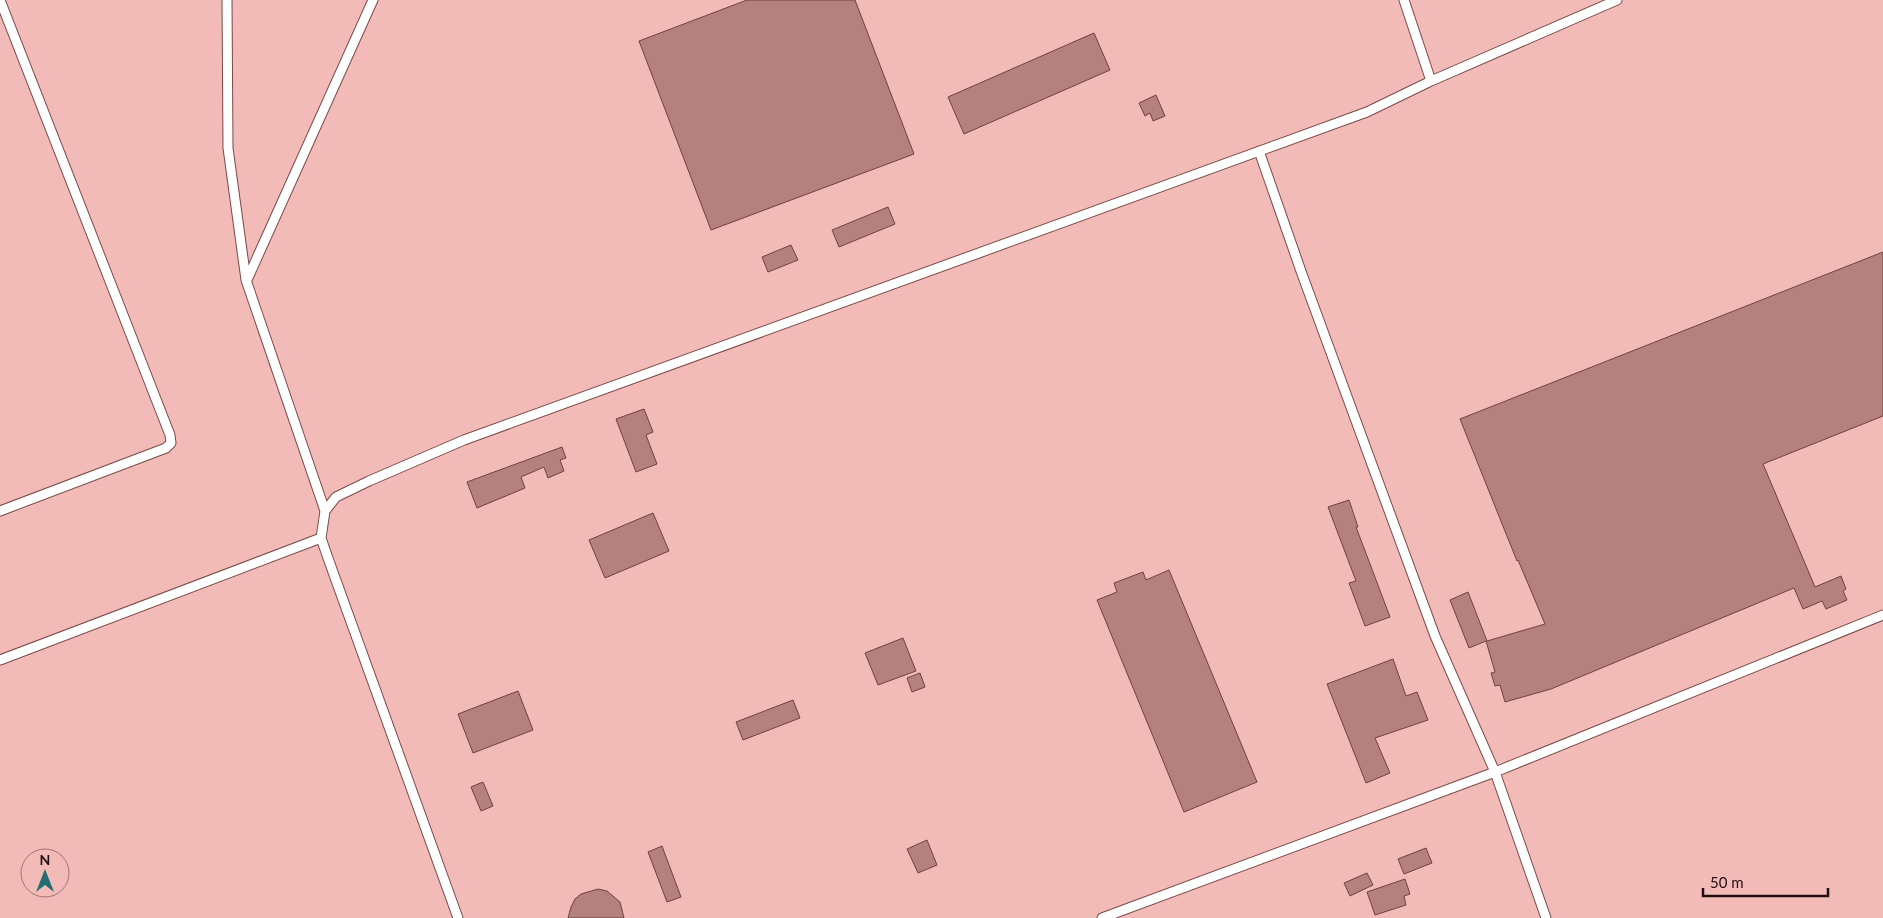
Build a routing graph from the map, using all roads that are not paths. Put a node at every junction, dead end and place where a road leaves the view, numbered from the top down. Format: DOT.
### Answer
graph roads {
  1 [pos="0,0"];
  2 [pos="227,0"];
  3 [pos="373,0"];
  4 [pos="1404,0"];
  5 [pos="1618,0"];
  6 [pos="1432,80"];
  7 [pos="1259,151"];
  8 [pos="246,280"];
  9 [pos="0,511"];
  10 [pos="325,511"];
  11 [pos="322,538"];
  12 [pos="1883,615"];
  13 [pos="0,660"];
  14 [pos="1495,772"];
  15 [pos="458,918"];
  16 [pos="1102,918"];
  17 [pos="1546,918"];
  1 -- 9 [label="lane"];
  2 -- 8 [label="lane"];
  3 -- 8 [label="lane"];
  4 -- 6 [label="lane"];
  5 -- 6 [label="lane"];
  6 -- 7 [label="lane"];
  7 -- 10 [label="lane"];
  7 -- 14 [label="lane"];
  8 -- 10 [label="lane"];
  10 -- 11 [label="lane"];
  11 -- 13 [label="lane"];
  11 -- 15 [label="lane"];
  12 -- 14 [label="lane"];
  14 -- 16 [label="lane"];
  14 -- 17 [label="lane"];
}
